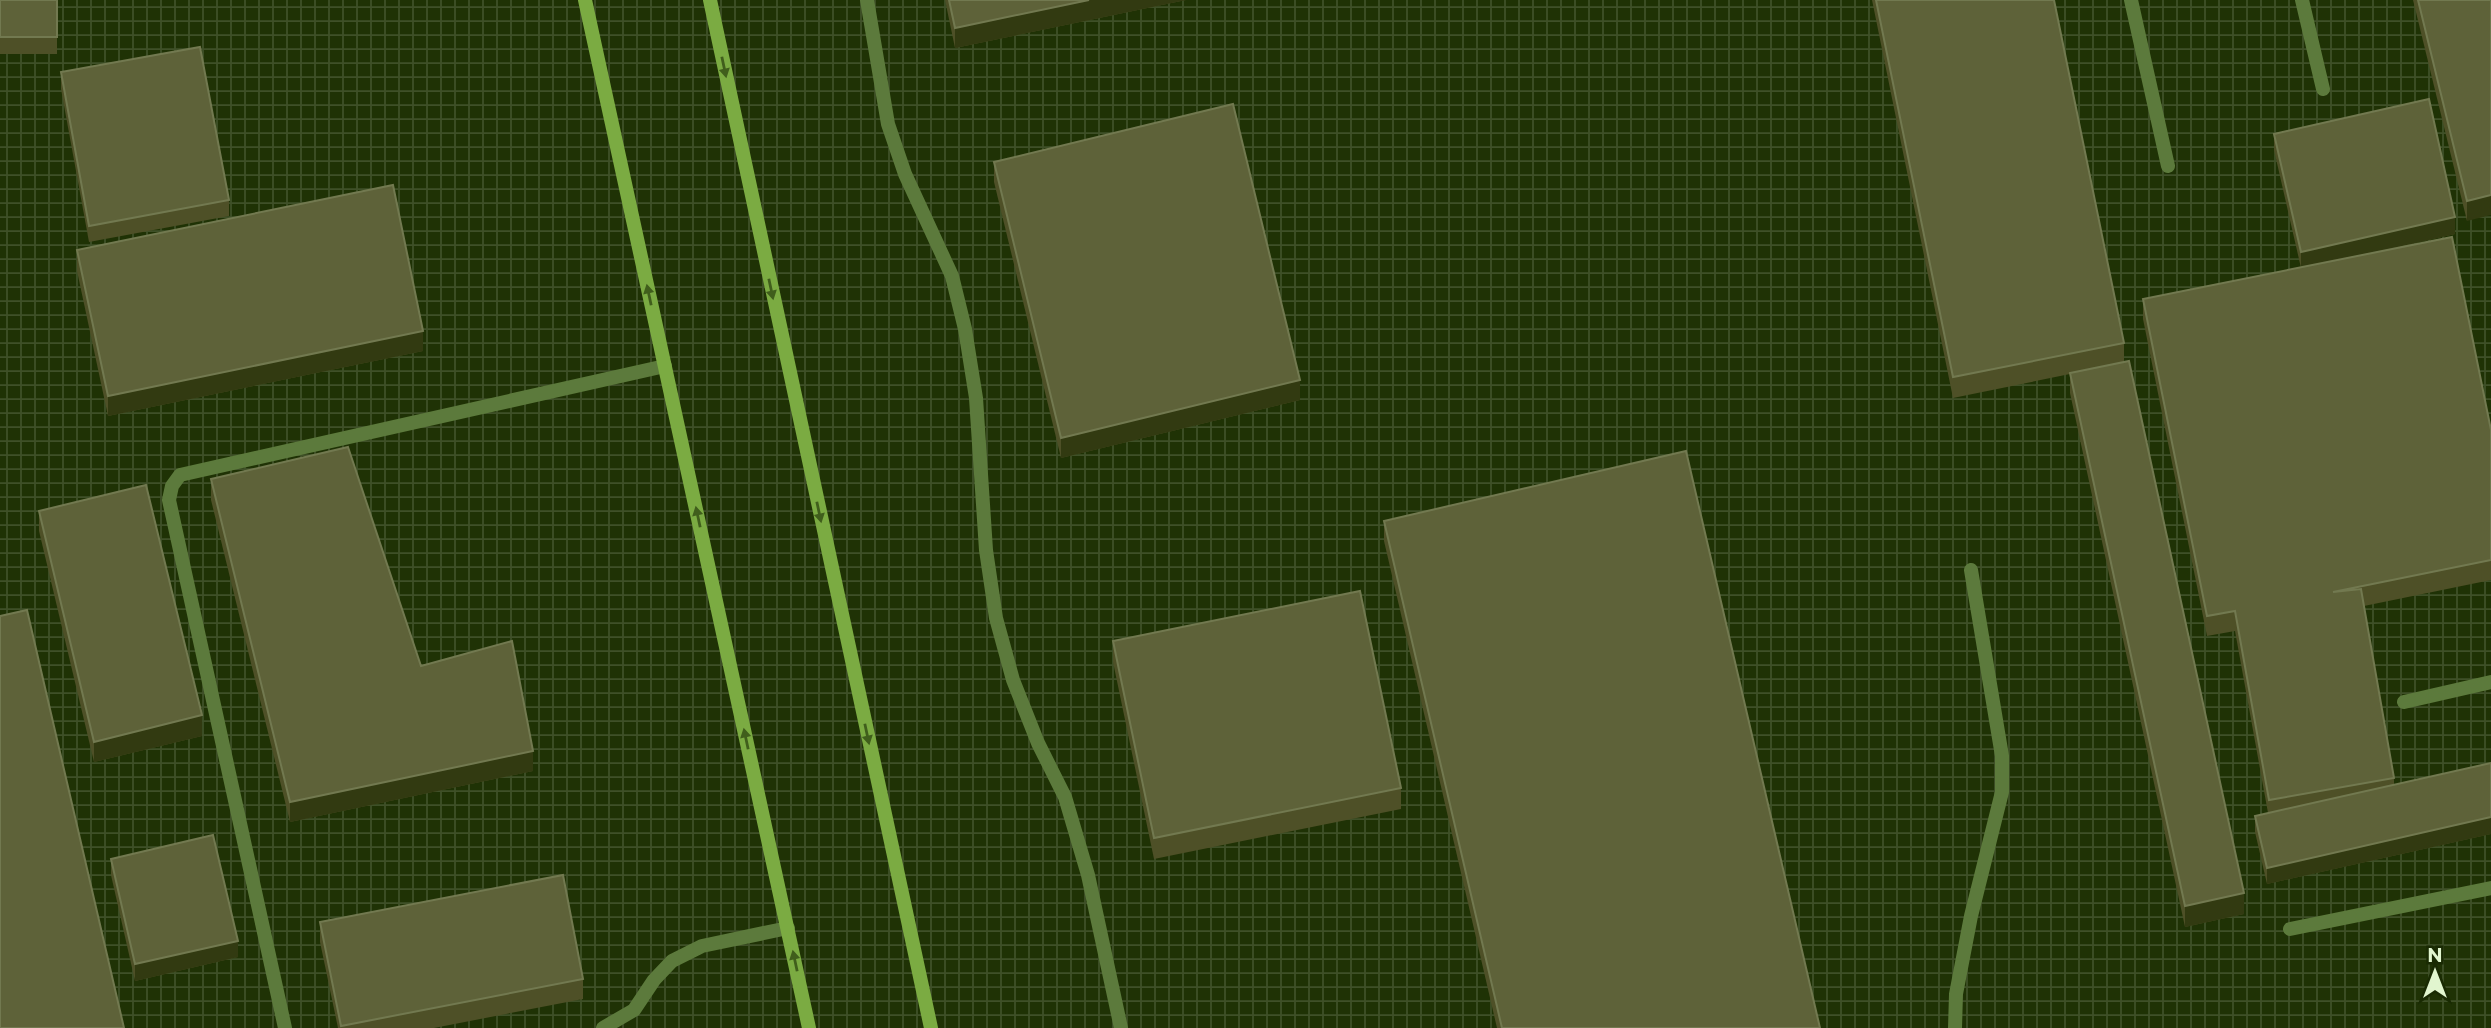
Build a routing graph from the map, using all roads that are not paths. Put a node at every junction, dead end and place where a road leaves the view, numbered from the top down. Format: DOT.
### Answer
graph roads {
  1 [pos="585,0"];
  2 [pos="710,0"];
  3 [pos="867,0"];
  4 [pos="2131,0"];
  5 [pos="2302,0"];
  6 [pos="2323,89"];
  7 [pos="2168,166"];
  8 [pos="665,366"];
  9 [pos="1972,570"];
  10 [pos="2491,682"];
  11 [pos="2403,702"];
  12 [pos="2491,888"];
  13 [pos="788,928"];
  14 [pos="2290,929"];
  15 [pos="285,1028"];
  16 [pos="603,1028"];
  17 [pos="809,1028"];
  18 [pos="931,1028"];
  19 [pos="1121,1028"];
  20 [pos="1955,1028"];
  8 -- 1 [label="main road, one-way"];
  2 -- 18 [label="main road, one-way"];
  3 -- 19 [label="street"];
  4 -- 7 [label="street"];
  5 -- 6 [label="street"];
  13 -- 8 [label="main road, one-way"];
  8 -- 15 [label="street"];
  9 -- 20 [label="street"];
  10 -- 11 [label="street"];
  12 -- 14 [label="street"];
  13 -- 16 [label="street"];
  17 -- 13 [label="main road, one-way"];
}
